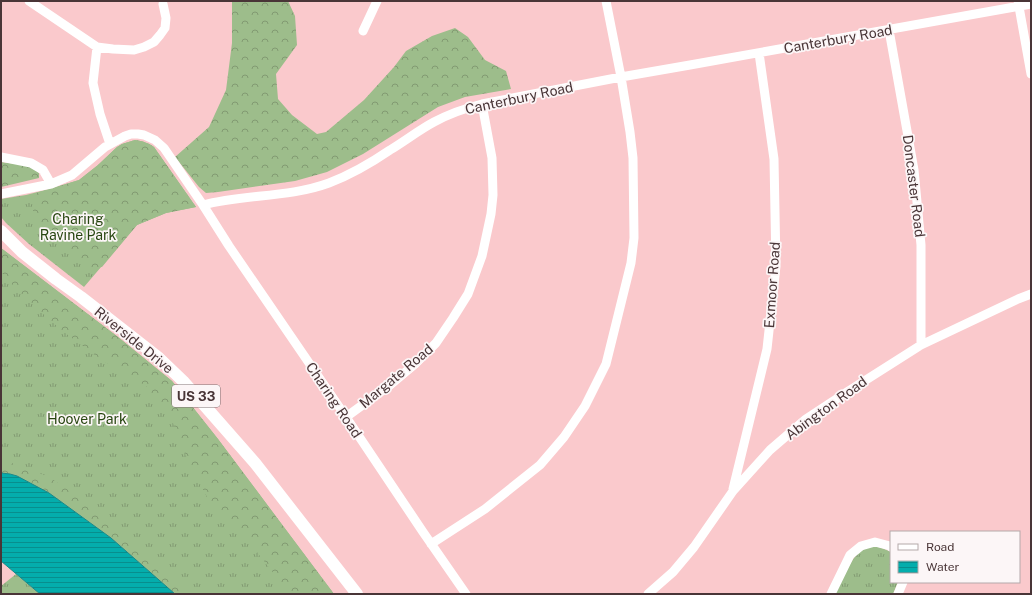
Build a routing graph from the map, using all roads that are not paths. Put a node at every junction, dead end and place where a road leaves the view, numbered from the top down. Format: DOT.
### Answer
graph roads {
  1 [pos="29,1"];
  2 [pos="377,1"];
  3 [pos="606,1"];
  4 [pos="1018,3"];
  5 [pos="163,4"];
  6 [pos="1031,4"];
  7 [pos="889,30"];
  8 [pos="363,31"];
  9 [pos="97,47"];
  10 [pos="759,53"];
  11 [pos="1031,74"];
  12 [pos="621,77"];
  13 [pos="482,104"];
  14 [pos="110,144"];
  15 [pos="1,157"];
  16 [pos="51,184"];
  17 [pos="1,194"];
  18 [pos="203,205"];
  19 [pos="1,232"];
  20 [pos="1031,294"];
  21 [pos="920,345"];
  22 [pos="346,417"];
  23 [pos="733,491"];
  24 [pos="431,544"];
  25 [pos="890,546"];
  26 [pos="903,583"];
  27 [pos="357,594"];
  28 [pos="466,594"];
  29 [pos="648,594"];
  30 [pos="831,594"];
  31 [pos="898,594"];
  1 -- 9 [label="street"];
  2 -- 8 [label="street"];
  3 -- 12 [label="street"];
  4 -- 6 [label="street, Canterbury Road"];
  4 -- 7 [label="street, Canterbury Road"];
  4 -- 11 [label="street"];
  5 -- 9 [label="street"];
  7 -- 10 [label="street, Canterbury Road"];
  7 -- 21 [label="street, Doncaster Road"];
  9 -- 14 [label="street"];
  10 -- 12 [label="street, Canterbury Road"];
  10 -- 23 [label="street, Exmoor Road"];
  12 -- 13 [label="street, Canterbury Road"];
  12 -- 24 [label="street"];
  13 -- 18 [label="street, Canterbury Road"];
  13 -- 22 [label="street, Margate Road"];
  14 -- 16 [label="street"];
  14 -- 18 [label="street"];
  15 -- 16 [label="street"];
  16 -- 17 [label="street"];
  18 -- 22 [label="street, Charing Road"];
  19 -- 27 [label="main road, Riverside Drive / US 33"];
  20 -- 21 [label="street, Abington Road"];
  21 -- 23 [label="street, Abington Road"];
  22 -- 24 [label="street, Charing Road"];
  23 -- 29 [label="street, Abington Road"];
  24 -- 28 [label="street, Charing Road"];
  25 -- 30 [label="street"];
  26 -- 31 [label="street"];
}
